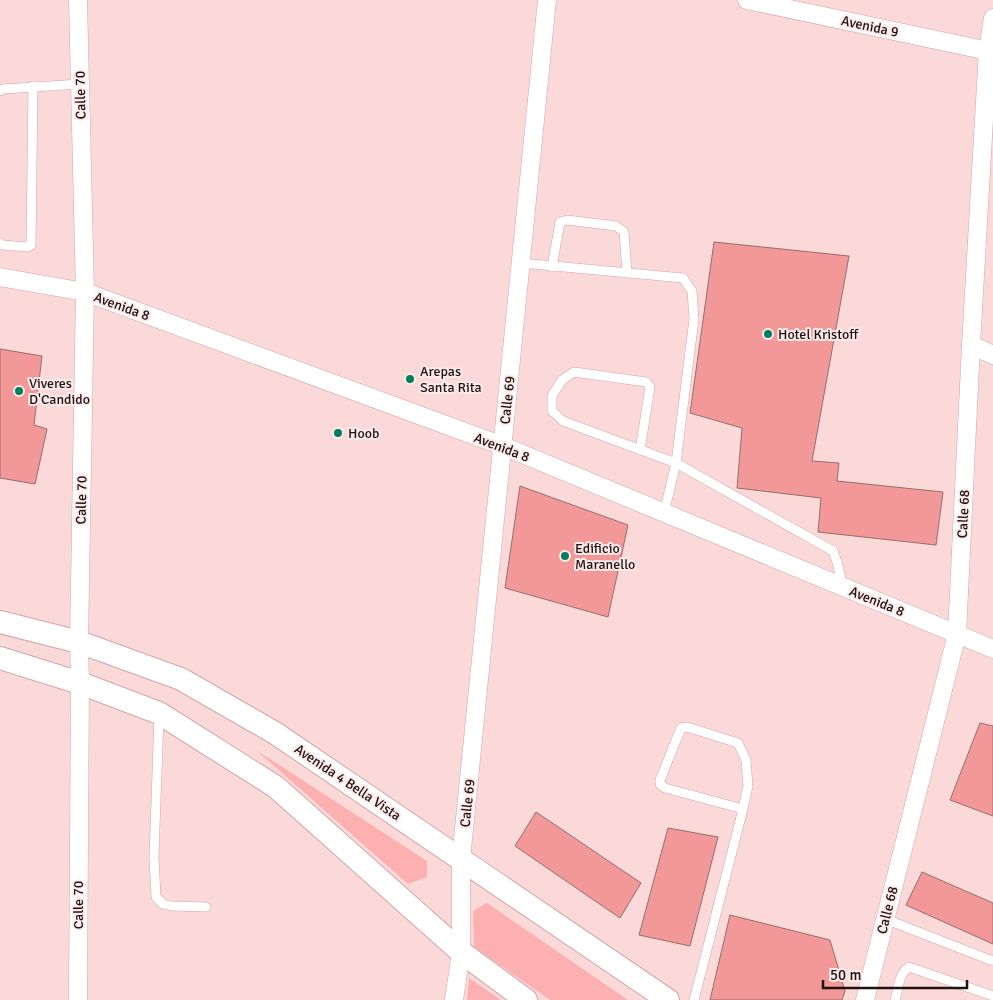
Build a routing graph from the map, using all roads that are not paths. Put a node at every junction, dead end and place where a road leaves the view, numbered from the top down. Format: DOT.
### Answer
graph roads {
  1 [pos="78,0"];
  2 [pos="547,0"];
  3 [pos="747,0"];
  4 [pos="993,18"];
  5 [pos="991,51"];
  6 [pos="80,84"];
  7 [pos="33,86"];
  8 [pos="0,91"];
  9 [pos="0,243"];
  10 [pos="521,263"];
  11 [pos="552,266"];
  12 [pos="627,273"];
  13 [pos="0,277"];
  14 [pos="85,292"];
  15 [pos="971,345"];
  16 [pos="993,355"];
  17 [pos="503,446"];
  18 [pos="640,450"];
  19 [pos="676,463"];
  20 [pos="664,513"];
  21 [pos="843,587"];
  22 [pos="0,622"];
  23 [pos="957,634"];
  24 [pos="79,642"];
  25 [pos="993,649"];
  26 [pos="0,658"];
  27 [pos="80,683"];
  28 [pos="159,713"];
  29 [pos="743,808"];
  30 [pos="461,859"];
  31 [pos="206,907"];
  32 [pos="885,919"];
  33 [pos="461,952"];
  34 [pos="993,961"];
  35 [pos="993,996"];
  36 [pos="78,1000"];
  37 [pos="454,1000"];
  38 [pos="526,1000"];
  39 [pos="668,1000"];
  40 [pos="694,1000"];
  41 [pos="865,1000"];
  42 [pos="895,1000"];
  1 -- 6 [label="street, Calle 70"];
  2 -- 10 [label="street, Calle 69"];
  3 -- 5 [label="street, Avenida 9"];
  4 -- 5 [label="street, Calle 68"];
  5 -- 15 [label="street, Calle 68"];
  6 -- 7 [label="lane"];
  6 -- 14 [label="street, Calle 70"];
  7 -- 8 [label="lane"];
  7 -- 9 [label="lane"];
  10 -- 11 [label="lane"];
  10 -- 17 [label="street, Calle 69"];
  11 -- 12 [label="lane"];
  11 -- 12 [label="lane"];
  12 -- 19 [label="lane"];
  13 -- 14 [label="street, Avenida 8"];
  14 -- 17 [label="street, Avenida 8"];
  14 -- 24 [label="street, Calle 70"];
  15 -- 16 [label="street"];
  15 -- 23 [label="street, Calle 68"];
  17 -- 20 [label="street, Avenida 8"];
  17 -- 30 [label="street, Calle 69"];
  18 -- 18 [label="lane"];
  18 -- 19 [label="lane"];
  19 -- 20 [label="lane"];
  19 -- 21 [label="lane"];
  20 -- 21 [label="street, Avenida 8"];
  21 -- 23 [label="street, Avenida 8"];
  22 -- 24 [label="street, Avenida 4 Bella Vista"];
  23 -- 25 [label="street, Avenida 8"];
  23 -- 32 [label="street, Calle 68"];
  24 -- 27 [label="street, Calle 70"];
  24 -- 30 [label="street, Avenida 4 Bella Vista"];
  26 -- 27 [label="street"];
  27 -- 28 [label="street"];
  27 -- 36 [label="street, Calle 70"];
  28 -- 31 [label="lane"];
  28 -- 33 [label="street"];
  29 -- 29 [label="lane"];
  29 -- 40 [label="lane"];
  30 -- 33 [label="street, Calle 69"];
  30 -- 39 [label="street, Avenida 4 Bella Vista"];
  32 -- 34 [label="lane"];
  32 -- 41 [label="street, Calle 68"];
  33 -- 37 [label="street, Calle 69"];
  33 -- 38 [label="street"];
  35 -- 42 [label="lane"];
}
